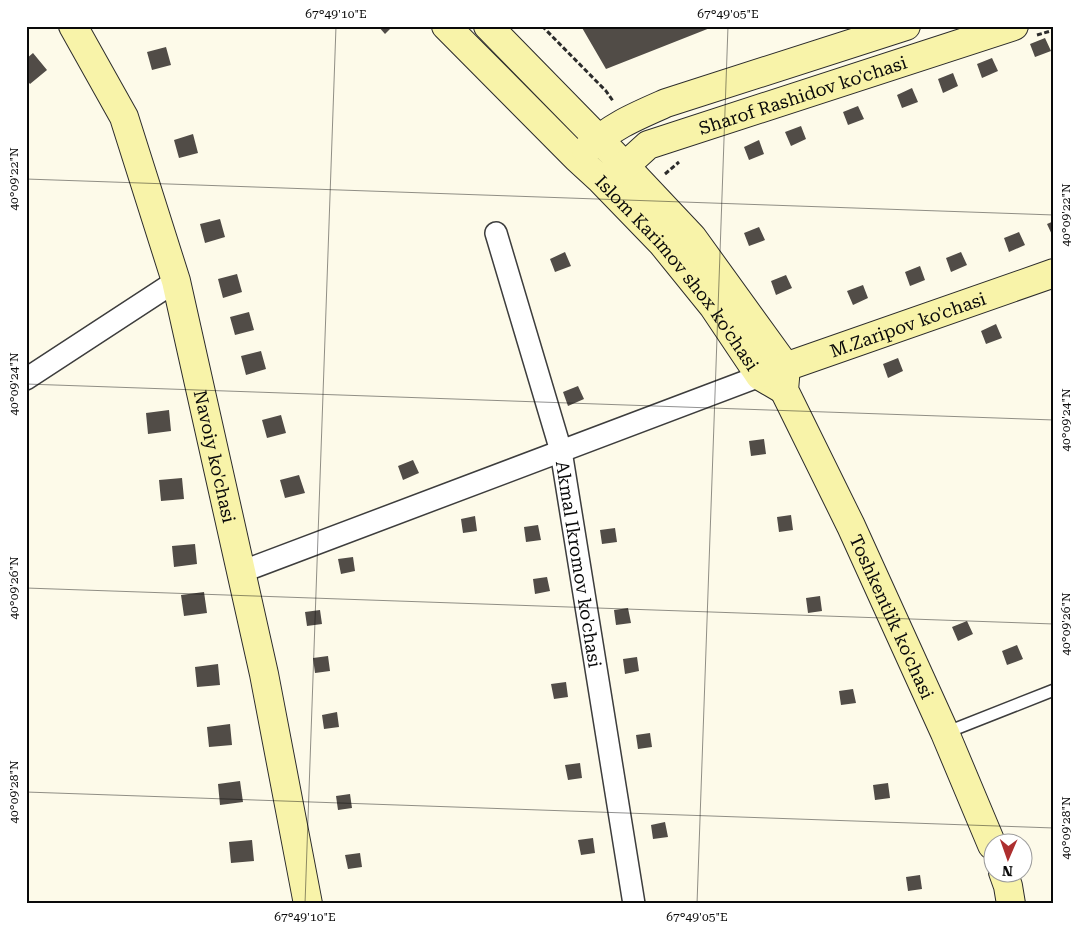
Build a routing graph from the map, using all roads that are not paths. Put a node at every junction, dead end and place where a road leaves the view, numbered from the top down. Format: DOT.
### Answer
graph roads {
  1 [pos="73,26"];
  2 [pos="446,26"];
  3 [pos="488,26"];
  4 [pos="906,26"];
  5 [pos="1014,26"];
  6 [pos="615,127"];
  7 [pos="577,158"];
  8 [pos="633,159"];
  9 [pos="601,180"];
  10 [pos="496,233"];
  11 [pos="1054,273"];
  12 [pos="176,281"];
  13 [pos="760,376"];
  14 [pos="785,378"];
  15 [pos="26,379"];
  16 [pos="561,451"];
  17 [pos="241,572"];
  18 [pos="1054,690"];
  19 [pos="945,732"];
  20 [pos="987,832"];
  21 [pos="1007,882"];
  22 [pos="308,904"];
  23 [pos="634,904"];
  24 [pos="1011,904"];
  1 -- 12 [label="street, Navoiy ko'chasi"];
  2 -- 7 [label="street, Islom Karimov shox ko'chasi"];
  3 -- 6 [label="street, Islom Karimov shox ko'chasi"];
  4 -- 6 [label="street"];
  5 -- 8 [label="street, Sharof Rashidov ko'chasi"];
  6 -- 7 [label="street"];
  6 -- 8 [label="street, Islom Karimov shox ko'chasi"];
  7 -- 9 [label="street, Islom Karimov shox ko'chasi"];
  8 -- 9 [label="street, Sharof Rashidov ko'chasi"];
  8 -- 14 [label="street, Islom Karimov shox ko'chasi"];
  9 -- 13 [label="street, Islom Karimov shox ko'chasi"];
  10 -- 16 [label="street, Akmal Ikromov ko'chasi"];
  11 -- 14 [label="street, M.Zaripov ko'chasi"];
  12 -- 15 [label="street"];
  12 -- 17 [label="street, Navoiy ko'chasi"];
  13 -- 14 [label="street, Islom Karimov shox ko'chasi"];
  13 -- 16 [label="street"];
  14 -- 19 [label="street, Toshkentlik ko'chasi"];
  16 -- 17 [label="street"];
  16 -- 23 [label="street, Akmal Ikromov ko'chasi"];
  17 -- 22 [label="street, Navoiy ko'chasi"];
  18 -- 19 [label="lane"];
  19 -- 20 [label="street, Toshkentlik ko'chasi"];
  21 -- 24 [label="street"];
}
